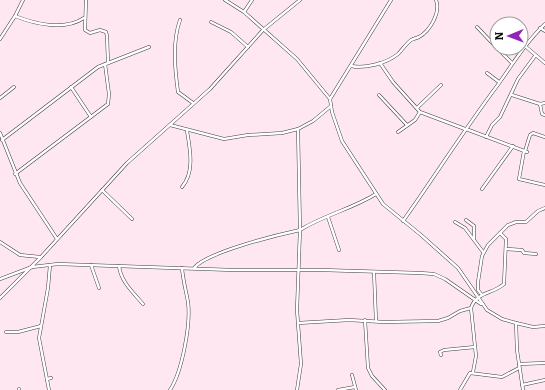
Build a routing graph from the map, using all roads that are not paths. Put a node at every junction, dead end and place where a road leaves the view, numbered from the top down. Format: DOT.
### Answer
graph roads {
  1 [pos="23,0"];
  2 [pos="86,0"];
  3 [pos="225,0"];
  4 [pos="252,0"];
  5 [pos="300,0"];
  6 [pos="391,0"];
  7 [pos="436,0"];
  8 [pos="244,12"];
  9 [pos="15,16"];
  10 [pos="84,18"];
  11 [pos="180,20"];
  12 [pos="211,22"];
  13 [pos="545,24"];
  14 [pos="477,26"];
  15 [pos="540,28"];
  16 [pos="263,30"];
  17 [pos="545,32"];
  18 [pos="0,39"];
  19 [pos="489,39"];
  20 [pos="529,41"];
  21 [pos="248,46"];
  22 [pos="148,47"];
  23 [pos="529,50"];
  24 [pos="505,56"];
  25 [pos="517,56"];
  26 [pos="534,56"];
  27 [pos="107,63"];
  28 [pos="380,63"];
  29 [pos="512,63"];
  30 [pos="545,63"];
  31 [pos="351,66"];
  32 [pos="488,73"];
  33 [pos="499,82"];
  34 [pos="441,84"];
  35 [pos="14,87"];
  36 [pos="71,87"];
  37 [pos="379,95"];
  38 [pos="512,95"];
  39 [pos="0,98"];
  40 [pos="330,99"];
  41 [pos="545,102"];
  42 [pos="194,103"];
  43 [pos="540,104"];
  44 [pos="331,106"];
  45 [pos="417,108"];
  46 [pos="420,112"];
  47 [pos="545,115"];
  48 [pos="91,117"];
  49 [pos="169,125"];
  50 [pos="407,125"];
  51 [pos="298,128"];
  52 [pos="465,129"];
  53 [pos="187,131"];
  54 [pos="398,132"];
  55 [pos="0,134"];
  56 [pos="486,136"];
  57 [pos="545,137"];
  58 [pos="2,140"];
  59 [pos="513,146"];
  60 [pos="525,151"];
  61 [pos="15,174"];
  62 [pos="545,186"];
  63 [pos="182,187"];
  64 [pos="482,189"];
  65 [pos="102,190"];
  66 [pos="376,194"];
  67 [pos="545,208"];
  68 [pos="328,217"];
  69 [pos="132,219"];
  70 [pos="466,220"];
  71 [pos="403,221"];
  72 [pos="455,222"];
  73 [pos="300,230"];
  74 [pos="500,233"];
  75 [pos="474,238"];
  76 [pos="57,239"];
  77 [pos="0,242"];
  78 [pos="506,249"];
  79 [pos="339,250"];
  80 [pos="483,252"];
  81 [pos="536,254"];
  82 [pos="41,257"];
  83 [pos="50,265"];
  84 [pos="91,265"];
  85 [pos="119,266"];
  86 [pos="32,267"];
  87 [pos="182,268"];
  88 [pos="194,269"];
  89 [pos="298,270"];
  90 [pos="374,272"];
  91 [pos="0,279"];
  92 [pos="99,288"];
  93 [pos="482,295"];
  94 [pos="0,298"];
  95 [pos="476,299"];
  96 [pos="143,304"];
  97 [pos="471,308"];
  98 [pos="365,320"];
  99 [pos="376,321"];
  100 [pos="298,323"];
  101 [pos="516,324"];
  102 [pos="40,326"];
  103 [pos="545,326"];
  104 [pos="6,332"];
  105 [pos="475,347"];
  106 [pos="440,355"];
  107 [pos="545,363"];
  108 [pos="519,364"];
  109 [pos="519,368"];
  110 [pos="472,372"];
  111 [pos="352,375"];
  112 [pos="51,378"];
  113 [pos="47,379"];
  114 [pos="545,380"];
  115 [pos="522,385"];
  116 [pos="355,388"];
  117 [pos="48,390"];
  118 [pos="170,390"];
  119 [pos="297,390"];
  120 [pos="338,390"];
  121 [pos="385,390"];
  122 [pos="461,390"];
  123 [pos="523,390"];
  1 -- 9 [label="street"];
  2 -- 10 [label="street"];
  3 -- 8 [label="street"];
  4 -- 8 [label="street"];
  5 -- 16 [label="street"];
  6 -- 31 [label="street"];
  7 -- 28 [label="street"];
  8 -- 16 [label="street"];
  9 -- 10 [label="street"];
  9 -- 18 [label="street"];
  10 -- 27 [label="street"];
  11 -- 42 [label="street"];
  12 -- 21 [label="street"];
  13 -- 15 [label="street"];
  14 -- 19 [label="street"];
  15 -- 17 [label="street"];
  15 -- 20 [label="street"];
  16 -- 21 [label="street"];
  16 -- 40 [label="street"];
  21 -- 42 [label="street"];
  22 -- 27 [label="street"];
  23 -- 26 [label="street"];
  24 -- 29 [label="street"];
  25 -- 29 [label="street"];
  26 -- 30 [label="street"];
  26 -- 38 [label="street"];
  27 -- 36 [label="street"];
  27 -- 48 [label="street"];
  28 -- 31 [label="street"];
  28 -- 45 [label="street"];
  29 -- 33 [label="street"];
  31 -- 40 [label="street"];
  32 -- 33 [label="street"];
  33 -- 52 [label="street"];
  34 -- 45 [label="street"];
  35 -- 39 [label="street"];
  36 -- 48 [label="street"];
  36 -- 58 [label="street"];
  37 -- 50 [label="street"];
  38 -- 43 [label="street"];
  38 -- 56 [label="street"];
  40 -- 44 [label="street"];
  41 -- 43 [label="street"];
  42 -- 49 [label="street"];
  43 -- 47 [label="street"];
  44 -- 51 [label="street"];
  44 -- 66 [label="street"];
  45 -- 46 [label="street"];
  46 -- 50 [label="street"];
  46 -- 52 [label="street"];
  48 -- 61 [label="street"];
  49 -- 53 [label="street"];
  49 -- 65 [label="street"];
  50 -- 54 [label="street"];
  51 -- 53 [label="street"];
  51 -- 73 [label="street"];
  52 -- 56 [label="street"];
  52 -- 71 [label="street"];
  53 -- 63 [label="street"];
  55 -- 58 [label="street"];
  56 -- 59 [label="street"];
  57 -- 60 [label="street"];
  58 -- 61 [label="street"];
  59 -- 60 [label="street"];
  59 -- 64 [label="street"];
  60 -- 62 [label="street"];
  61 -- 76 [label="street"];
  65 -- 69 [label="street"];
  65 -- 76 [label="street"];
  66 -- 68 [label="street"];
  66 -- 71 [label="street"];
  67 -- 74 [label="street"];
  68 -- 73 [label="street"];
  68 -- 79 [label="street"];
  70 -- 75 [label="street"];
  71 -- 95 [label="street"];
  72 -- 75 [label="street"];
  73 -- 88 [label="street"];
  73 -- 89 [label="street"];
  74 -- 78 [label="street"];
  74 -- 80 [label="street"];
  75 -- 80 [label="street"];
  76 -- 82 [label="street"];
  77 -- 82 [label="street"];
  78 -- 81 [label="street"];
  78 -- 93 [label="street"];
  80 -- 93 [label="street"];
  82 -- 86 [label="street"];
  83 -- 84 [label="street"];
  83 -- 86 [label="street"];
  83 -- 102 [label="street"];
  84 -- 85 [label="street"];
  84 -- 92 [label="street"];
  85 -- 87 [label="street"];
  85 -- 96 [label="street"];
  86 -- 91 [label="street"];
  86 -- 94 [label="street"];
  87 -- 88 [label="street"];
  87 -- 118 [label="street"];
  88 -- 89 [label="street"];
  89 -- 90 [label="street"];
  89 -- 100 [label="street"];
  90 -- 95 [label="street"];
  90 -- 99 [label="street"];
  93 -- 95 [label="street"];
  95 -- 97 [label="street"];
  95 -- 101 [label="street"];
  97 -- 99 [label="street"];
  97 -- 105 [label="street"];
  98 -- 99 [label="street"];
  98 -- 100 [label="street"];
  98 -- 121 [label="street"];
  100 -- 119 [label="street"];
  101 -- 103 [label="street"];
  101 -- 108 [label="street"];
  102 -- 104 [label="street"];
  102 -- 113 [label="street"];
  105 -- 106 [label="street"];
  105 -- 110 [label="street"];
  107 -- 108 [label="street"];
  108 -- 109 [label="street"];
  109 -- 110 [label="street"];
  109 -- 115 [label="street"];
  110 -- 122 [label="street"];
  111 -- 116 [label="street"];
  112 -- 113 [label="street"];
  113 -- 117 [label="street"];
  114 -- 115 [label="street"];
  115 -- 123 [label="street"];
  116 -- 120 [label="street"];
}
